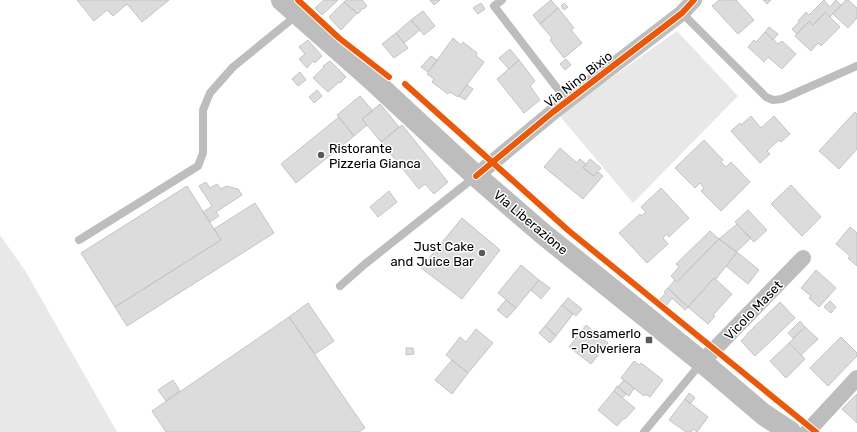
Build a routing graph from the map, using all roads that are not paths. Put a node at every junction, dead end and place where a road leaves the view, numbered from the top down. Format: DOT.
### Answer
graph roads {
  1 [pos="502,0"];
  2 [pos="694,0"];
  3 [pos="289,7"];
  4 [pos="682,13"];
  5 [pos="857,66"];
  6 [pos="568,101"];
  7 [pos="476,176"];
  8 [pos="79,240"];
  9 [pos="803,258"];
  10 [pos="340,286"];
  11 [pos="702,362"];
  12 [pos="857,378"];
  13 [pos="644,432"];
  14 [pos="790,432"];
  15 [pos="807,432"];
  1 -- 6 [label="lane"];
  2 -- 4 [label="street, Via Nino Bixio"];
  3 -- 7 [label="main road, Via Liberazione"];
  3 -- 8 [label="lane"];
  4 -- 5 [label="lane"];
  4 -- 6 [label="street, Via Nino Bixio"];
  6 -- 7 [label="street, Via Nino Bixio"];
  7 -- 10 [label="lane"];
  7 -- 11 [label="main road, Via Liberazione"];
  9 -- 11 [label="street, Vicolo Maset"];
  11 -- 13 [label="lane"];
  11 -- 14 [label="main road, Via Liberazione"];
  12 -- 15 [label="street"];
}
